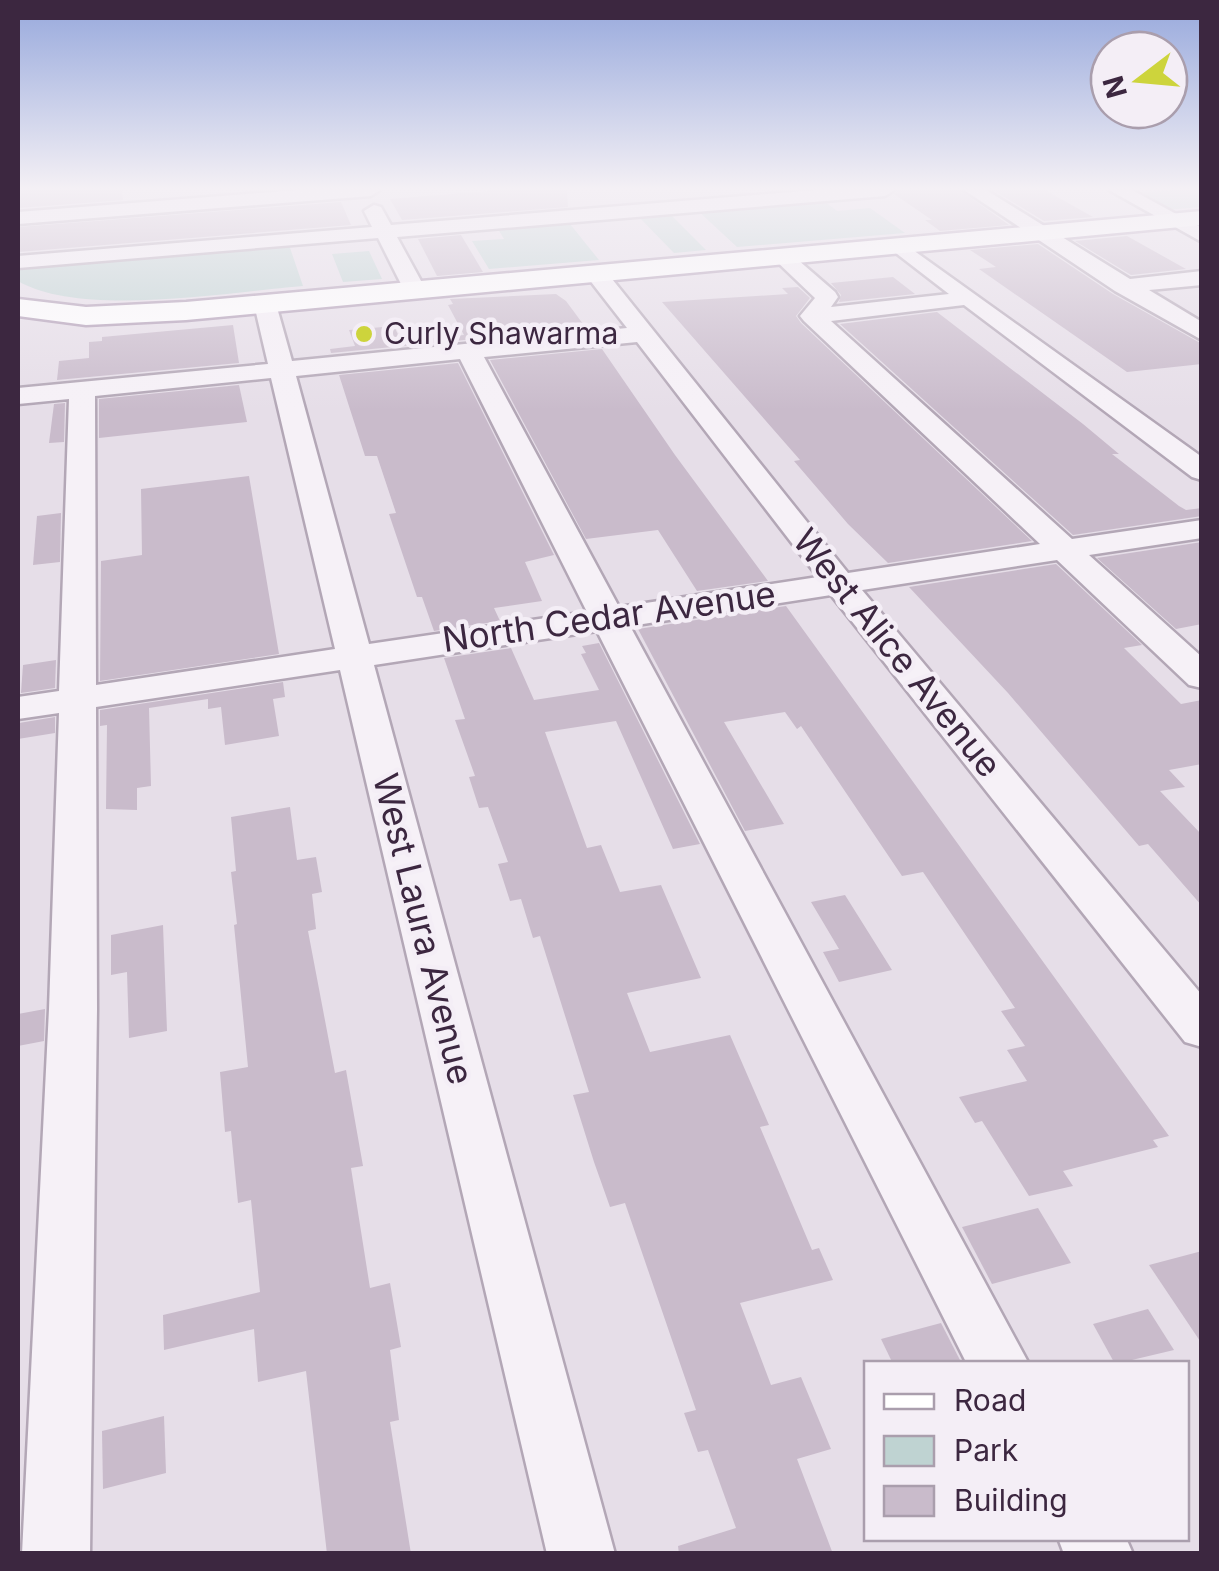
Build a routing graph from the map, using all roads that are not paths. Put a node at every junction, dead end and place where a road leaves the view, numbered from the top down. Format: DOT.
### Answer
graph roads {
  1 [pos="402,263"];
  2 [pos="714,263"];
  3 [pos="790,263"];
  4 [pos="922,263"];
  5 [pos="1087,263"];
  6 [pos="596,274"];
  7 [pos="1202,278"];
  8 [pos="1124,286"];
  9 [pos="415,290"];
  10 [pos="969,298"];
  11 [pos="265,304"];
  12 [pos="18,308"];
  13 [pos="823,314"];
  14 [pos="1202,333"];
  15 [pos="642,334"];
  16 [pos="468,351"];
  17 [pos="282,370"];
  18 [pos="82,390"];
  19 [pos="18,396"];
  20 [pos="1202,471"];
  21 [pos="1202,529"];
  22 [pos="1063,550"];
  23 [pos="839,582"];
  24 [pos="611,616"];
  25 [pos="354,655"];
  26 [pos="1202,678"];
  27 [pos="76,699"];
  28 [pos="18,708"];
  29 [pos="1202,1029"];
  30 [pos="997,1361"];
  31 [pos="56,1554"];
  32 [pos="581,1554"];
  1 -- 9 [label="street"];
  2 -- 6 [label="main road"];
  3 -- 13 [label="street"];
  4 -- 10 [label="street"];
  5 -- 8 [label="street"];
  6 -- 9 [label="main road"];
  6 -- 15 [label="street, West Alice Avenue"];
  7 -- 8 [label="street"];
  8 -- 14 [label="street"];
  9 -- 11 [label="main road"];
  10 -- 13 [label="street"];
  10 -- 20 [label="street"];
  11 -- 12 [label="main road"];
  11 -- 17 [label="street, West Laura Avenue"];
  13 -- 22 [label="street"];
  15 -- 16 [label="street"];
  15 -- 23 [label="street, West Alice Avenue"];
  16 -- 17 [label="street"];
  16 -- 24 [label="street"];
  17 -- 18 [label="street"];
  17 -- 25 [label="street, West Laura Avenue"];
  18 -- 19 [label="street"];
  18 -- 27 [label="street"];
  21 -- 22 [label="street, North Cedar Avenue"];
  22 -- 23 [label="street, North Cedar Avenue"];
  22 -- 26 [label="street"];
  23 -- 24 [label="street, North Cedar Avenue"];
  23 -- 29 [label="street, West Alice Avenue"];
  24 -- 25 [label="street, North Cedar Avenue"];
  24 -- 30 [label="street"];
  25 -- 27 [label="street, North Cedar Avenue"];
  25 -- 32 [label="street, West Laura Avenue"];
  27 -- 28 [label="street, North Cedar Avenue"];
  27 -- 31 [label="street"];
}
